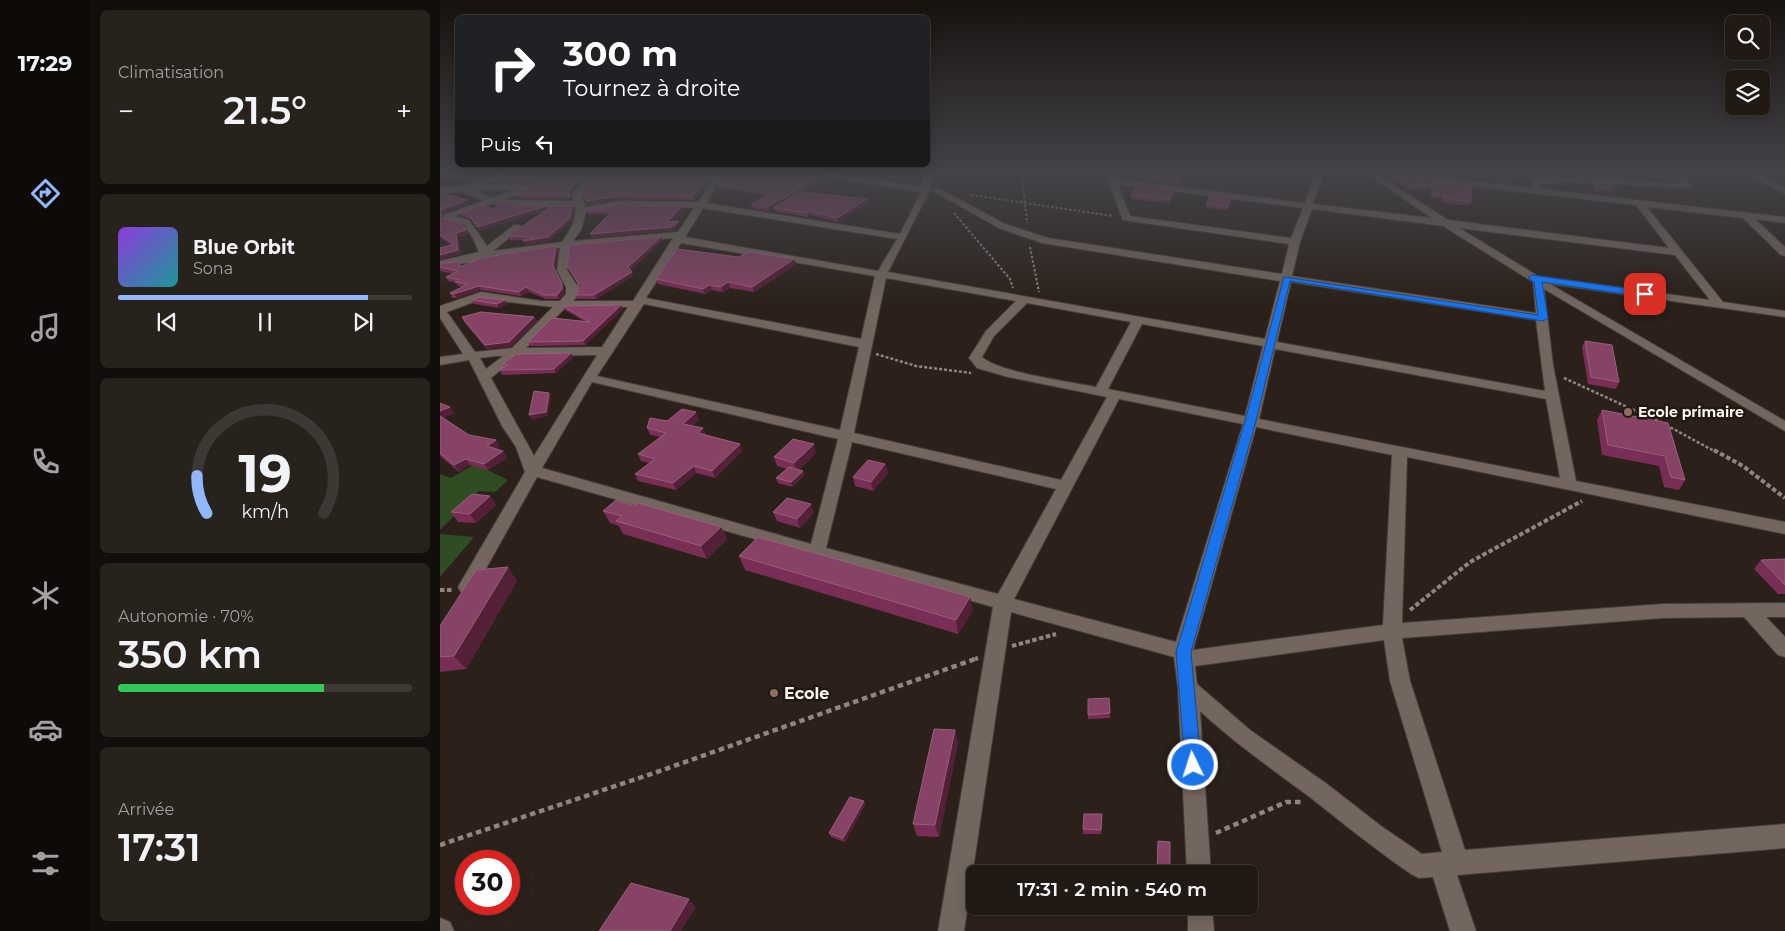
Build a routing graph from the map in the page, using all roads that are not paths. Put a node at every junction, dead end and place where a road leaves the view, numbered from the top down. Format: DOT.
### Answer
graph roads {
  1 [pos="450,216"];
  2 [pos="579,216"];
  3 [pos="692,216"];
  4 [pos="772,216"];
  5 [pos="916,216"];
  6 [pos="983,216"];
  7 [pos="1125,216"];
  8 [pos="1303,216"];
  9 [pos="1398,216"];
  10 [pos="1434,216"];
  11 [pos="1649,216"];
  12 [pos="1747,216"];
  13 [pos="1757,216"];
  14 [pos="1785,220"];
  15 [pos="1442,222"];
  16 [pos="517,227"];
  17 [pos="680,237"];
  18 [pos="903,237"];
  19 [pos="1295,242"];
  20 [pos="568,246"];
  21 [pos="1676,252"];
  22 [pos="1785,253"];
  23 [pos="483,254"];
  24 [pos="440,264"];
  25 [pos="880,275"];
  26 [pos="1287,278"];
  27 [pos="1535,280"];
  28 [pos="1020,299"];
  29 [pos="639,302"];
  30 [pos="563,303"];
  31 [pos="1720,305"];
  32 [pos="441,310"];
  33 [pos="1785,314"];
  34 [pos="1543,318"];
  35 [pos="1138,320"];
  36 [pos="1268,344"];
  37 [pos="864,347"];
  38 [pos="516,351"];
  39 [pos="607,351"];
  40 [pos="470,355"];
  41 [pos="444,358"];
  42 [pos="483,378"];
  43 [pos="590,378"];
  44 [pos="1107,393"];
  45 [pos="1553,396"];
  46 [pos="1250,421"];
  47 [pos="1785,427"];
  48 [pos="846,435"];
  49 [pos="1400,451"];
  50 [pos="531,470"];
  51 [pos="1569,484"];
  52 [pos="1067,486"];
  53 [pos="1785,528"];
  54 [pos="816,552"];
  55 [pos="460,598"];
  56 [pos="1003,602"];
  57 [pos="1785,610"];
  58 [pos="1750,612"];
  59 [pos="1392,628"];
  60 [pos="1785,649"];
  61 [pos="1184,656"];
  62 [pos="1188,688"];
  63 [pos="1785,836"];
  64 [pos="1449,864"];
  65 [pos="1199,865"];
  66 [pos="1200,915"];
  67 [pos="951,931"];
  68 [pos="1201,931"];
  69 [pos="1463,931"];
  1 -- 23 [label="street"];
  2 -- 20 [label="street"];
  3 -- 17 [label="street"];
  4 -- 18 [label="street"];
  5 -- 18 [label="street"];
  6 -- 26 [label="street"];
  7 -- 19 [label="street"];
  8 -- 19 [label="street"];
  9 -- 15 [label="street"];
  10 -- 15 [label="street"];
  11 -- 21 [label="street"];
  12 -- 22 [label="street"];
  13 -- 14 [label="street"];
  15 -- 21 [label="street"];
  15 -- 27 [label="street"];
  16 -- 23 [label="street"];
  17 -- 20 [label="street"];
  17 -- 25 [label="street"];
  17 -- 29 [label="street"];
  18 -- 25 [label="street"];
  19 -- 26 [label="street"];
  20 -- 23 [label="street"];
  20 -- 30 [label="street"];
  21 -- 31 [label="street"];
  23 -- 24 [label="street"];
  25 -- 28 [label="street"];
  25 -- 37 [label="street"];
  26 -- 34 [label="street"];
  26 -- 36 [label="street"];
  27 -- 31 [label="street"];
  27 -- 34 [label="street"];
  27 -- 47 [label="street"];
  28 -- 35 [label="street"];
  28 -- 44 [label="street"];
  29 -- 30 [label="street"];
  29 -- 37 [label="street"];
  29 -- 39 [label="street"];
  30 -- 32 [label="street"];
  30 -- 38 [label="street"];
  31 -- 33 [label="street"];
  32 -- 40 [label="street"];
  34 -- 45 [label="street"];
  35 -- 36 [label="street"];
  35 -- 44 [label="street"];
  36 -- 45 [label="street"];
  36 -- 46 [label="street"];
  37 -- 48 [label="street"];
  38 -- 39 [label="street"];
  38 -- 40 [label="street"];
  38 -- 42 [label="street"];
  39 -- 43 [label="street"];
  40 -- 41 [label="street"];
  40 -- 42 [label="street"];
  42 -- 50 [label="street"];
  43 -- 48 [label="street"];
  43 -- 50 [label="street"];
  44 -- 46 [label="street"];
  44 -- 52 [label="street"];
  45 -- 51 [label="street"];
  46 -- 49 [label="street"];
  46 -- 61 [label="street"];
  48 -- 52 [label="street"];
  48 -- 54 [label="street"];
  49 -- 51 [label="street"];
  49 -- 59 [label="street"];
  50 -- 54 [label="street"];
  50 -- 55 [label="street"];
  51 -- 53 [label="street"];
  52 -- 56 [label="street"];
  54 -- 56 [label="street"];
  56 -- 61 [label="street"];
  56 -- 67 [label="street"];
  57 -- 58 [label="street"];
  58 -- 59 [label="street"];
  58 -- 60 [label="street"];
  59 -- 61 [label="street"];
  59 -- 64 [label="street"];
  61 -- 62 [label="street"];
  62 -- 64 [label="street"];
  62 -- 65 [label="street"];
  63 -- 64 [label="street"];
  64 -- 69 [label="street"];
  66 -- 68 [label="street"];
}
